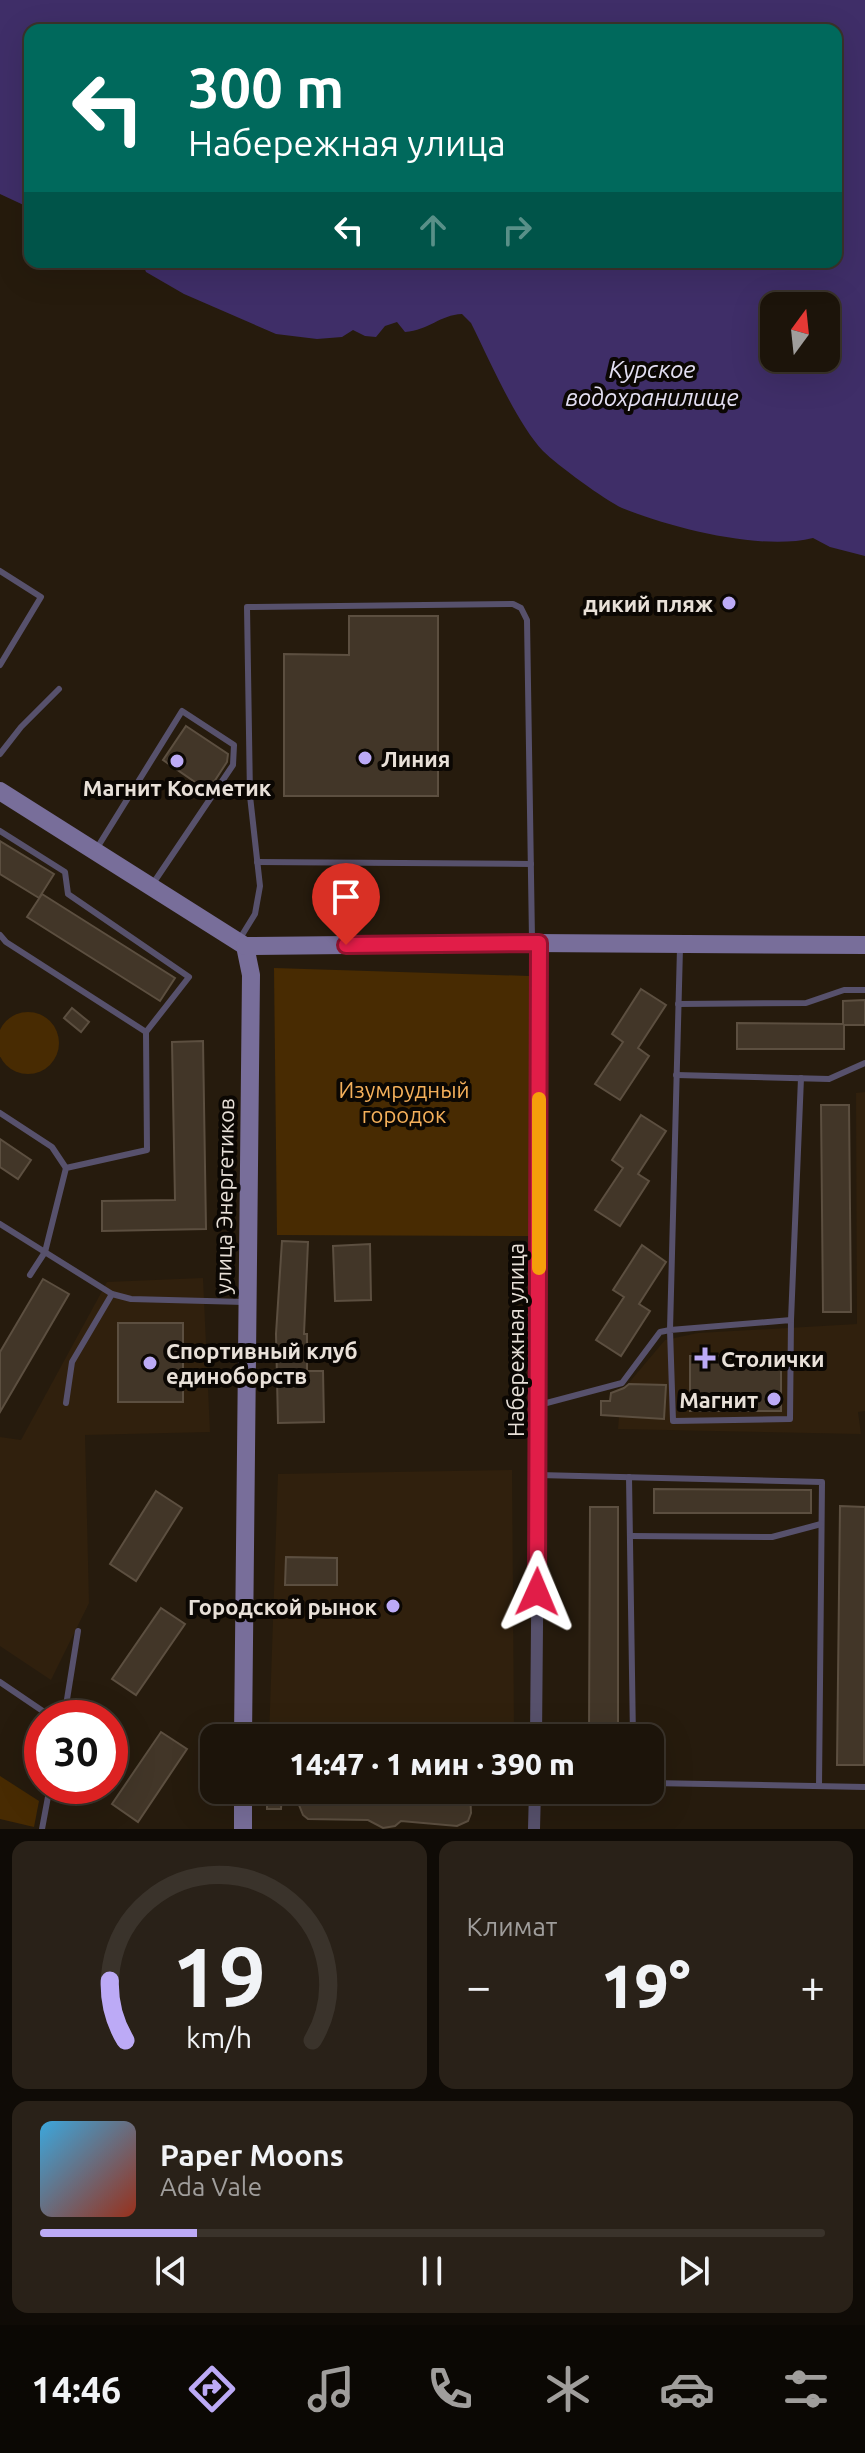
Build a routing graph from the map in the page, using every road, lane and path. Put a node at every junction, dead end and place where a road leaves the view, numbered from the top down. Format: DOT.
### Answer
graph roads {
  1 [pos="0,571"];
  2 [pos="0,665"];
  3 [pos="59,689"];
  4 [pos="0,754"];
  5 [pos="0,791"];
  6 [pos="0,831"];
  7 [pos="95,851"];
  8 [pos="257,862"];
  9 [pos="531,864"];
  10 [pos="152,887"];
  11 [pos="0,935"];
  12 [pos="6,942"];
  13 [pos="242,943"];
  14 [pos="536,943"];
  15 [pos="680,945"];
  16 [pos="865,945"];
  17 [pos="0,951"];
  18 [pos="865,990"];
  19 [pos="678,1004"];
  20 [pos="146,1032"];
  21 [pos="865,1063"];
  22 [pos="676,1075"];
  23 [pos="801,1078"];
  24 [pos="0,1113"];
  25 [pos="66,1168"];
  26 [pos="0,1224"];
  27 [pos="45,1252"];
  28 [pos="30,1275"];
  29 [pos="112,1294"];
  30 [pos="247,1302"];
  31 [pos="791,1320"];
  32 [pos="670,1330"];
  33 [pos="66,1403"];
  34 [pos="539,1405"];
  35 [pos="538,1475"];
  36 [pos="629,1477"];
  37 [pos="821,1524"];
  38 [pos="630,1536"];
  39 [pos="78,1631"];
  40 [pos="0,1682"];
  41 [pos="26,1700"];
  42 [pos="67,1700"];
  43 [pos="243,1724"];
  44 [pos="536,1724"];
  45 [pos="633,1724"];
  46 [pos="664,1783"];
  47 [pos="819,1786"];
  48 [pos="865,1787"];
  49 [pos="47,1804"];
  50 [pos="243,1804"];
  51 [pos="535,1804"];
  52 [pos="42,1829"];
  53 [pos="243,1829"];
  54 [pos="534,1829"];
  1 -- 2 [label="lane"];
  3 -- 4 [label="lane"];
  5 -- 7 [label="main road"];
  6 -- 20 [label="lane"];
  7 -- 10 [label="main road"];
  7 -- 10 [label="lane"];
  8 -- 9 [label="lane"];
  8 -- 9 [label="lane"];
  8 -- 13 [label="lane"];
  9 -- 14 [label="lane"];
  10 -- 13 [label="main road"];
  11 -- 12 [label="lane"];
  12 -- 17 [label="lane"];
  12 -- 20 [label="lane"];
  13 -- 14 [label="main road"];
  13 -- 30 [label="main road, улица Энергетиков"];
  14 -- 15 [label="main road"];
  14 -- 34 [label="street, Набережная улица"];
  15 -- 16 [label="main road"];
  15 -- 19 [label="lane"];
  18 -- 19 [label="lane"];
  19 -- 22 [label="lane"];
  20 -- 25 [label="lane"];
  21 -- 23 [label="lane"];
  22 -- 23 [label="lane"];
  22 -- 32 [label="lane"];
  23 -- 31 [label="lane"];
  24 -- 25 [label="lane"];
  25 -- 27 [label="lane"];
  26 -- 27 [label="lane"];
  27 -- 28 [label="lane"];
  27 -- 29 [label="lane"];
  29 -- 30 [label="lane"];
  29 -- 33 [label="lane"];
  30 -- 43 [label="main road, улица Энергетиков"];
  31 -- 32 [label="lane"];
  31 -- 32 [label="lane"];
  32 -- 34 [label="lane"];
  34 -- 35 [label="street, Набережная улица"];
  35 -- 36 [label="lane"];
  35 -- 44 [label="street, Набережная улица"];
  36 -- 37 [label="lane"];
  36 -- 38 [label="lane"];
  37 -- 38 [label="lane"];
  37 -- 47 [label="lane"];
  38 -- 45 [label="lane"];
  39 -- 42 [label="lane"];
  40 -- 41 [label="lane"];
  46 -- 47 [label="lane"];
  47 -- 48 [label="lane"];
  49 -- 52 [label="lane"];
  50 -- 53 [label="main road"];
  51 -- 54 [label="street"];
}
